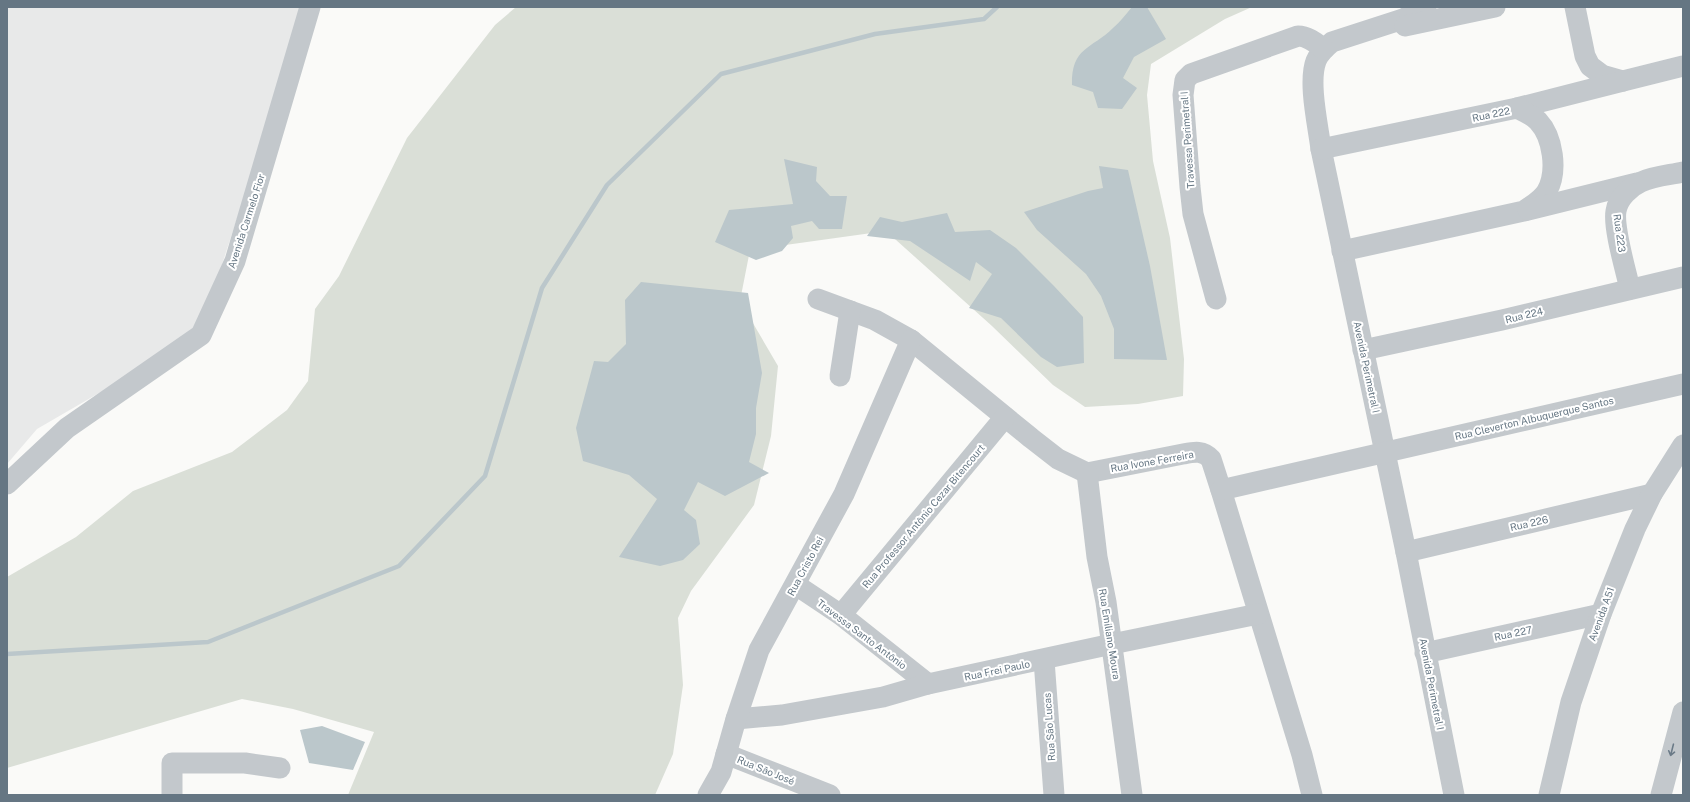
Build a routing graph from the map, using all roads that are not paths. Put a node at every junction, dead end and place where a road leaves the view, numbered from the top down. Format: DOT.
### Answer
graph roads {
  1 [pos="310,7"];
  2 [pos="1426,7"];
  3 [pos="1491,7"];
  4 [pos="1575,7"];
  5 [pos="1331,44"];
  6 [pos="1683,66"];
  7 [pos="1623,81"];
  8 [pos="1517,108"];
  9 [pos="1321,148"];
  10 [pos="1683,172"];
  11 [pos="1642,182"];
  12 [pos="1524,211"];
  13 [pos="1342,251"];
  14 [pos="1683,277"];
  15 [pos="1630,289"];
  16 [pos="818,299"];
  17 [pos="1216,299"];
  18 [pos="850,311"];
  19 [pos="911,340"];
  20 [pos="1363,350"];
  21 [pos="840,376"];
  22 [pos="1683,384"];
  23 [pos="1005,417"];
  24 [pos="1683,445"];
  25 [pos="1385,453"];
  26 [pos="1088,473"];
  27 [pos="7,484"];
  28 [pos="1221,490"];
  29 [pos="1652,494"];
  30 [pos="1406,552"];
  31 [pos="796,585"];
  32 [pos="1258,614"];
  33 [pos="1601,614"];
  34 [pos="841,615"];
  35 [pos="1112,644"];
  36 [pos="1426,652"];
  37 [pos="1044,660"];
  38 [pos="928,684"];
  39 [pos="1683,712"];
  40 [pos="736,719"];
  41 [pos="726,754"];
  42 [pos="280,768"];
  43 [pos="172,795"];
  44 [pos="708,795"];
  45 [pos="830,795"];
  46 [pos="1054,795"];
  47 [pos="1132,795"];
  48 [pos="1312,795"];
  49 [pos="1454,795"];
  50 [pos="1549,795"];
  51 [pos="1661,795"];
  1 -- 27 [label="street, Avenida Carmelo Fior"];
  2 -- 5 [label="street"];
  3 -- 5 [label="street"];
  4 -- 7 [label="street"];
  5 -- 9 [label="street, Avenida Perimetral I"];
  5 -- 17 [label="street, Travessa Perimetral I"];
  6 -- 7 [label="street"];
  7 -- 8 [label="street"];
  8 -- 9 [label="street, Rua 222"];
  8 -- 12 [label="street, Rua 222"];
  9 -- 13 [label="street, Avenida Perimetral I"];
  10 -- 11 [label="street, Rua 223"];
  11 -- 12 [label="street"];
  11 -- 15 [label="street, Rua 223"];
  12 -- 13 [label="street, Rua 222"];
  13 -- 20 [label="street, Avenida Perimetral I"];
  14 -- 15 [label="street, Rua 224"];
  15 -- 20 [label="street, Rua 224"];
  16 -- 18 [label="street"];
  18 -- 19 [label="street"];
  18 -- 21 [label="street"];
  19 -- 23 [label="street"];
  19 -- 31 [label="street, Rua Cristo Rei"];
  20 -- 25 [label="street, Avenida Perimetral I"];
  22 -- 25 [label="street, Rua Cleverton Albuquerque Santos"];
  23 -- 26 [label="street"];
  23 -- 34 [label="street, Rua Professor Antônio Cezar Bitencourt"];
  24 -- 29 [label="street, Avenida A51"];
  25 -- 28 [label="street, Rua Cleverton Albuquerque Santos"];
  25 -- 30 [label="street, Avenida Perimetral I"];
  26 -- 28 [label="street, Rua Ivone Ferreira"];
  26 -- 35 [label="street, Rua Emiliano Moura"];
  28 -- 32 [label="street, Rua Ivone Ferreira"];
  29 -- 30 [label="street, Rua 226"];
  29 -- 33 [label="street, Avenida A51"];
  30 -- 36 [label="street, Avenida Perimetral I"];
  31 -- 34 [label="street, Travessa Santo Antônio"];
  31 -- 40 [label="street, Rua Cristo Rei"];
  32 -- 35 [label="street, Rua Frei Paulo"];
  32 -- 48 [label="street, Rua Ivone Ferreira"];
  33 -- 36 [label="street, Rua 227"];
  33 -- 50 [label="street, Avenida A51"];
  34 -- 38 [label="street, Travessa Santo Antônio"];
  35 -- 37 [label="street, Rua Frei Paulo"];
  35 -- 47 [label="street, Rua Emiliano Moura"];
  36 -- 49 [label="street, Avenida Perimetral I"];
  37 -- 38 [label="street, Rua Frei Paulo"];
  37 -- 46 [label="street, Rua São Lucas"];
  38 -- 40 [label="street, Rua Frei Paulo"];
  39 -- 51 [label="street, one-way"];
  40 -- 41 [label="street, Rua Cristo Rei"];
  41 -- 44 [label="street, Rua Cristo Rei"];
  41 -- 45 [label="street, Rua São José"];
  42 -- 43 [label="street"];
}
